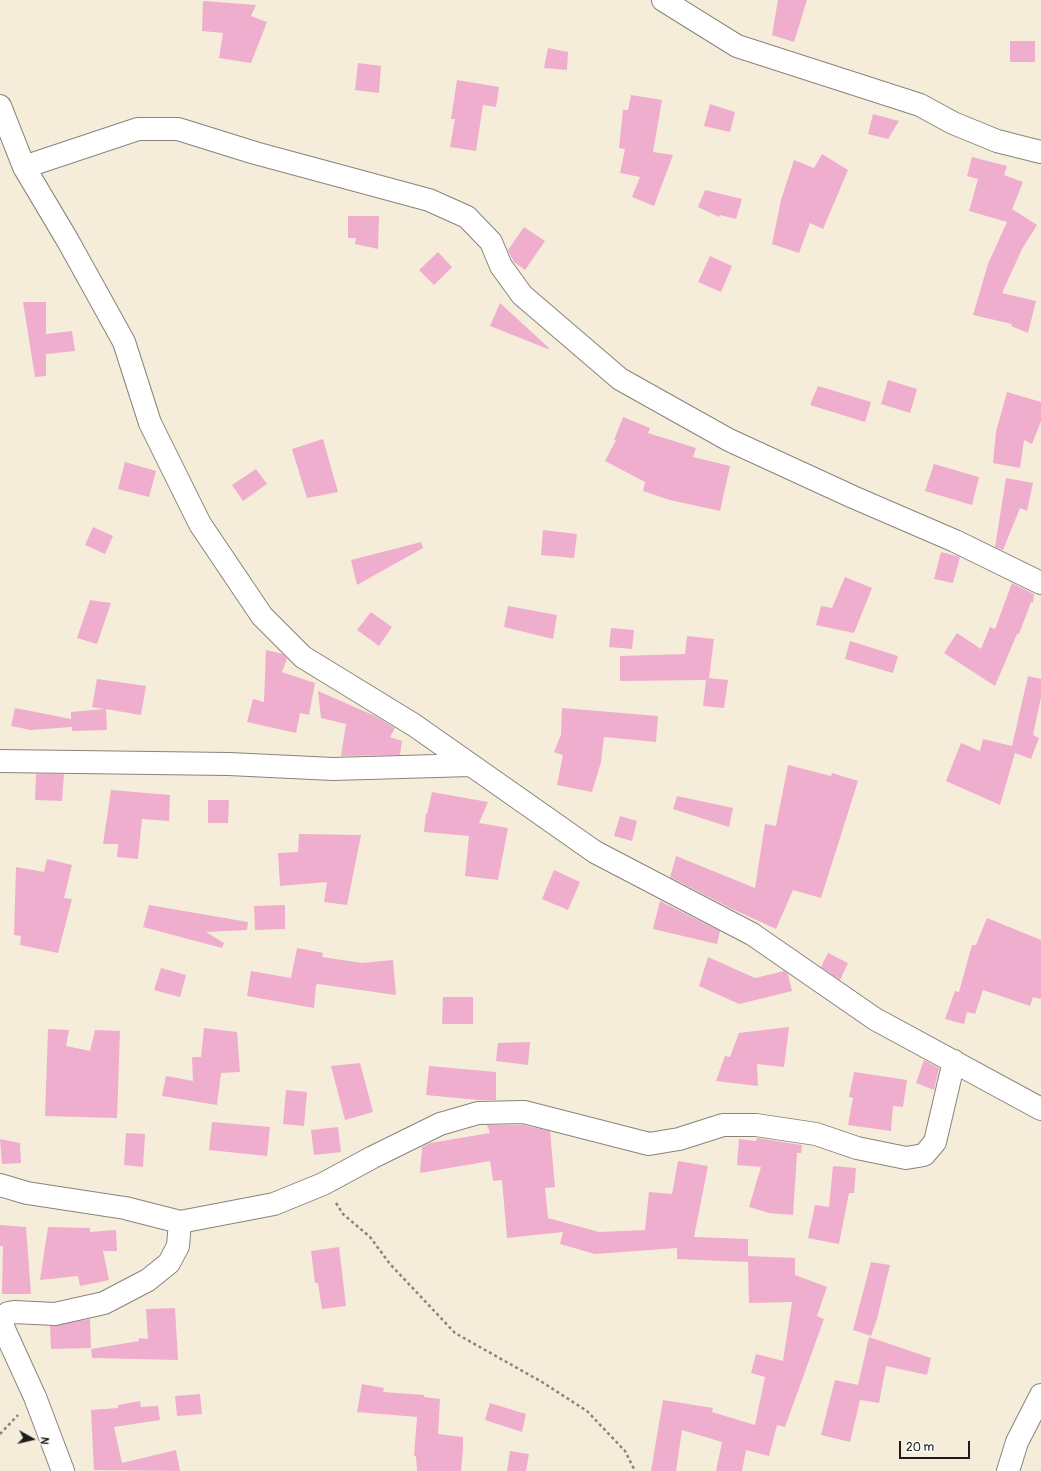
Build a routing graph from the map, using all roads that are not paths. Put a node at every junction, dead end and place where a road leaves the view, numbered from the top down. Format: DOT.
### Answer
graph roads {
  1 [pos="663,0"];
  2 [pos="0,106"];
  3 [pos="1041,152"];
  4 [pos="24,167"];
  5 [pos="1041,583"];
  6 [pos="0,761"];
  7 [pos="471,765"];
  8 [pos="954,1061"];
  9 [pos="1041,1109"];
  10 [pos="0,1185"];
  11 [pos="180,1222"];
  12 [pos="1041,1395"];
  13 [pos="63,1471"];
  14 [pos="1008,1471"];
  1 -- 3 [label="street"];
  2 -- 4 [label="street"];
  4 -- 5 [label="street"];
  4 -- 7 [label="street"];
  6 -- 7 [label="street"];
  7 -- 8 [label="street"];
  8 -- 9 [label="street"];
  8 -- 11 [label="street"];
  10 -- 11 [label="street"];
  11 -- 13 [label="street"];
  12 -- 14 [label="street"];
}
